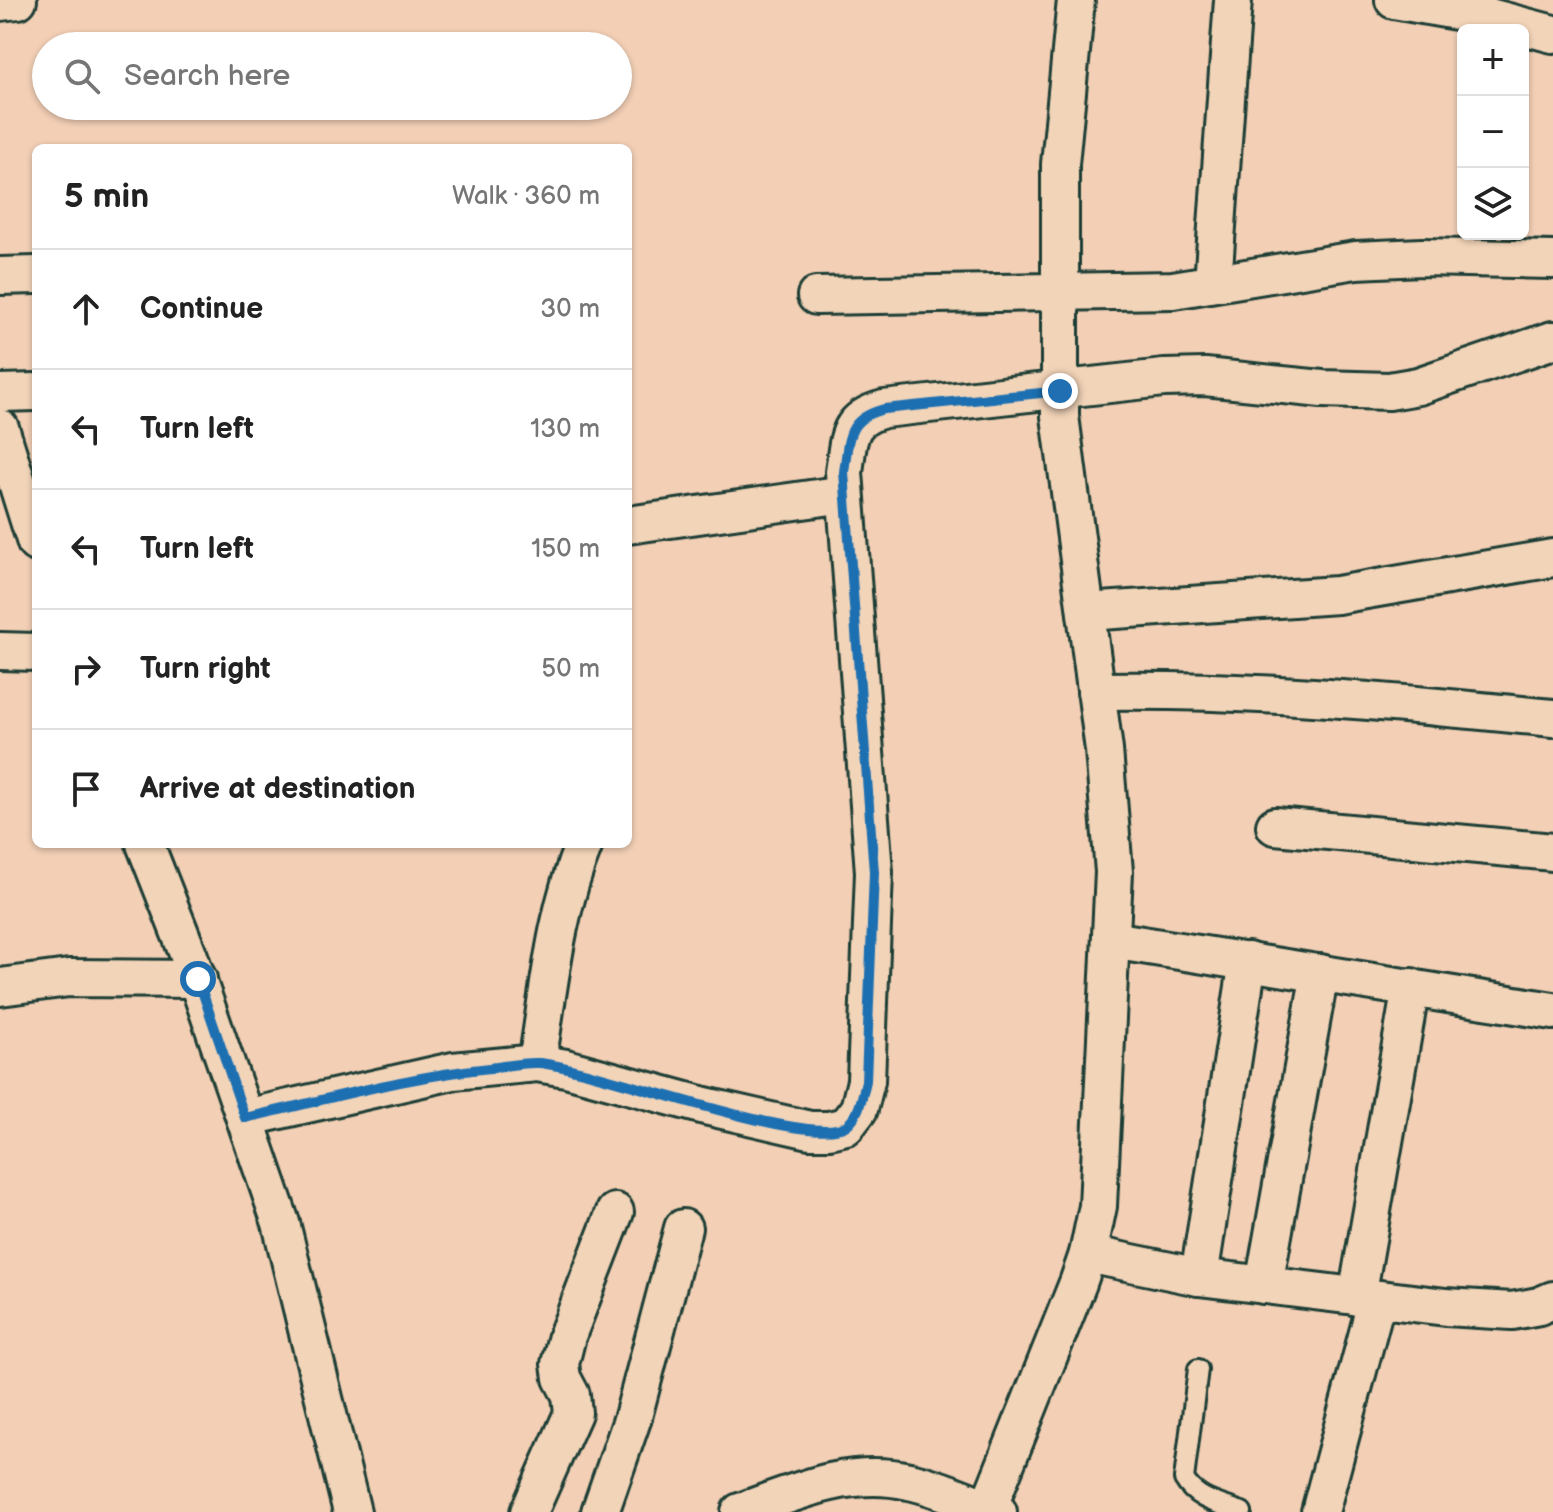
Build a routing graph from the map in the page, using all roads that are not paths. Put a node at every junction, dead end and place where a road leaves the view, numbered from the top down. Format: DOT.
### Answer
graph roads {
  1 [pos="18,0"];
  2 [pos="1076,0"];
  3 [pos="1233,0"];
  4 [pos="1394,0"];
  5 [pos="0,2"];
  6 [pos="1553,34"];
  7 [pos="1553,260"];
  8 [pos="32,275"];
  9 [pos="0,276"];
  10 [pos="1213,283"];
  11 [pos="1060,294"];
  12 [pos="816,296"];
  13 [pos="1553,340"];
  14 [pos="1060,391"];
  15 [pos="32,392"];
  16 [pos="0,393"];
  17 [pos="0,428"];
  18 [pos="845,494"];
  19 [pos="632,524"];
  20 [pos="26,525"];
  21 [pos="1553,558"];
  22 [pos="1086,612"];
  23 [pos="0,651"];
  24 [pos="32,652"];
  25 [pos="1096,691"];
  26 [pos="1553,718"];
  27 [pos="1275,826"];
  28 [pos="147,848"];
  29 [pos="582,848"];
  30 [pos="1553,852"];
  31 [pos="1111,940"];
  32 [pos="1248,961"];
  33 [pos="1320,973"];
  34 [pos="198,979"];
  35 [pos="0,987"];
  36 [pos="1411,987"];
  37 [pos="1553,1011"];
  38 [pos="537,1063"];
  39 [pos="245,1118"];
  40 [pos="615,1212"];
  41 [pos="683,1228"];
  42 [pos="1088,1254"];
  43 [pos="1199,1277"];
  44 [pos="1264,1285"];
  45 [pos="1367,1298"];
  46 [pos="1553,1300"];
  47 [pos="1198,1369"];
  48 [pos="756,1509"];
  49 [pos="993,1510"];
  50 [pos="352,1512"];
  51 [pos="529,1512"];
  52 [pos="600,1512"];
  53 [pos="1242,1512"];
  54 [pos="1320,1512"];
  1 -- 5 [label="street"];
  2 -- 11 [label="street"];
  3 -- 10 [label="street"];
  4 -- 6 [label="street"];
  7 -- 10 [label="street"];
  8 -- 9 [label="street"];
  10 -- 11 [label="street"];
  11 -- 12 [label="street"];
  11 -- 14 [label="street"];
  13 -- 14 [label="street"];
  14 -- 18 [label="street"];
  14 -- 22 [label="street"];
  15 -- 16 [label="street"];
  17 -- 20 [label="street"];
  18 -- 19 [label="street"];
  18 -- 38 [label="street"];
  21 -- 22 [label="street"];
  22 -- 25 [label="street"];
  23 -- 24 [label="street"];
  25 -- 26 [label="street"];
  25 -- 31 [label="street"];
  27 -- 30 [label="street"];
  28 -- 34 [label="street"];
  29 -- 38 [label="street"];
  31 -- 32 [label="street"];
  31 -- 42 [label="street"];
  32 -- 33 [label="street"];
  32 -- 43 [label="street"];
  33 -- 36 [label="street"];
  33 -- 44 [label="street"];
  34 -- 35 [label="street"];
  34 -- 39 [label="street"];
  36 -- 37 [label="street"];
  36 -- 45 [label="street"];
  38 -- 39 [label="street"];
  39 -- 50 [label="street"];
  40 -- 51 [label="street"];
  41 -- 52 [label="street"];
  42 -- 43 [label="street"];
  42 -- 49 [label="street"];
  43 -- 44 [label="street"];
  44 -- 45 [label="street"];
  45 -- 46 [label="street"];
  45 -- 54 [label="street"];
  47 -- 53 [label="lane"];
  48 -- 49 [label="street"];
}
